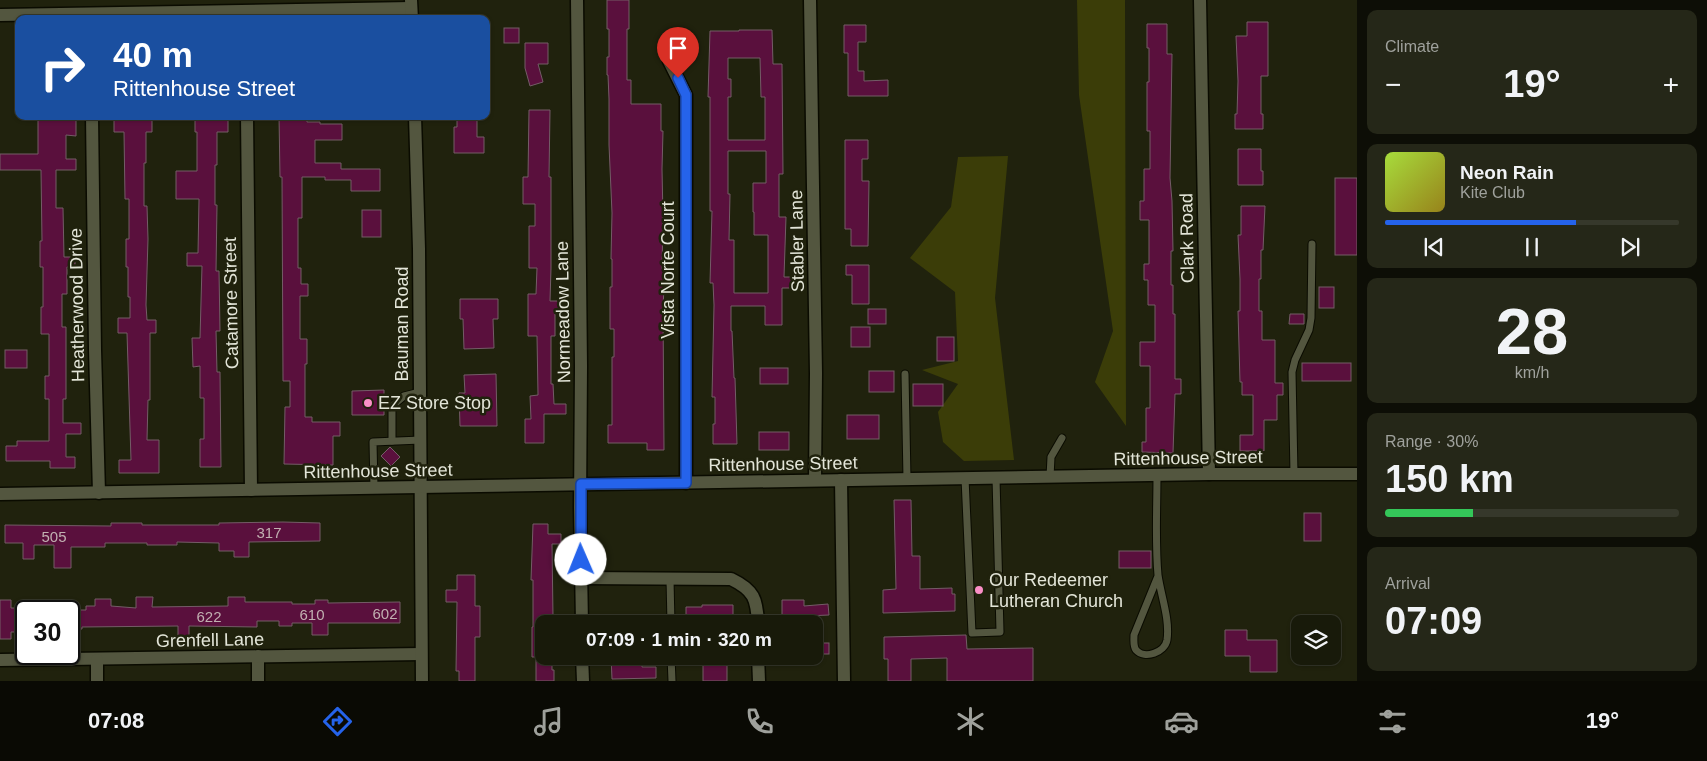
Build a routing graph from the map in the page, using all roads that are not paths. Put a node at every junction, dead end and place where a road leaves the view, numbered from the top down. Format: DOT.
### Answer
graph roads {
  1 [pos="577,0"];
  2 [pos="810,0"];
  3 [pos="1200,0"];
  4 [pos="411,9"];
  5 [pos="0,15"];
  6 [pos="15,15"];
  7 [pos="246,15"];
  8 [pos="669,61"];
  9 [pos="92,120"];
  10 [pos="247,120"];
  11 [pos="415,120"];
  12 [pos="1312,244"];
  13 [pos="905,374"];
  14 [pos="420,392"];
  15 [pos="1062,438"];
  16 [pos="421,440"];
  17 [pos="392,441"];
  18 [pos="1209,474"];
  19 [pos="1294,474"];
  20 [pos="1357,474"];
  21 [pos="1157,475"];
  22 [pos="1050,477"];
  23 [pos="966,478"];
  24 [pos="996,478"];
  25 [pos="907,479"];
  26 [pos="815,480"];
  27 [pos="841,480"];
  28 [pos="686,483"];
  29 [pos="581,484"];
  30 [pos="420,487"];
  31 [pos="374,488"];
  32 [pos="251,490"];
  33 [pos="99,493"];
  34 [pos="0,494"];
  35 [pos="1158,576"];
  36 [pos="581,578"];
  37 [pos="670,579"];
  38 [pos="582,615"];
  39 [pos="671,615"];
  40 [pos="757,615"];
  41 [pos="421,654"];
  42 [pos="258,656"];
  43 [pos="0,660"];
  44 [pos="97,660"];
  45 [pos="582,665"];
  46 [pos="671,665"];
  47 [pos="758,665"];
  48 [pos="98,681"];
  49 [pos="258,681"];
  50 [pos="422,681"];
  51 [pos="583,681"];
  52 [pos="672,681"];
  53 [pos="759,681"];
  54 [pos="844,681"];
  1 -- 29 [label="street, Normeadow Lane"];
  2 -- 26 [label="street, Stabler Lane"];
  3 -- 18 [label="street, Clark Road"];
  4 -- 7 [label="street"];
  5 -- 6 [label="street"];
  8 -- 28 [label="street, Vista Norte Court"];
  9 -- 33 [label="street, Heatherwood Drive"];
  10 -- 32 [label="street, Catamore Street"];
  11 -- 14 [label="street, Bauman Road"];
  12 -- 19 [label="lane"];
  13 -- 25 [label="lane"];
  14 -- 16 [label="street, Bauman Road"];
  14 -- 17 [label="lane"];
  15 -- 22 [label="lane"];
  16 -- 17 [label="lane"];
  16 -- 30 [label="street, Bauman Road"];
  17 -- 31 [label="lane"];
  18 -- 19 [label="street, Rittenhouse Street"];
  18 -- 21 [label="street, Rittenhouse Street"];
  19 -- 20 [label="street, Rittenhouse Street"];
  21 -- 22 [label="street, Rittenhouse Street"];
  21 -- 35 [label="lane"];
  22 -- 24 [label="street, Rittenhouse Street"];
  23 -- 24 [label="street, Rittenhouse Street"];
  23 -- 24 [label="lane"];
  23 -- 25 [label="street, Rittenhouse Street"];
  25 -- 27 [label="street, Rittenhouse Street"];
  26 -- 27 [label="street, Rittenhouse Street"];
  26 -- 28 [label="street, Rittenhouse Street"];
  27 -- 54 [label="street"];
  28 -- 29 [label="street, Rittenhouse Street"];
  29 -- 30 [label="street, Rittenhouse Street"];
  29 -- 36 [label="street, Normeadow Lane"];
  30 -- 31 [label="street, Rittenhouse Street"];
  30 -- 41 [label="street, Bauman Road"];
  31 -- 32 [label="street, Rittenhouse Street"];
  32 -- 33 [label="street, Rittenhouse Street"];
  33 -- 34 [label="street, Rittenhouse Street"];
  35 -- 35 [label="lane"];
  36 -- 37 [label="street"];
  36 -- 38 [label="street, Normeadow Lane"];
  37 -- 39 [label="lane"];
  37 -- 40 [label="street"];
  41 -- 42 [label="street, Grenfell Lane"];
  41 -- 50 [label="street, Bauman Road"];
  42 -- 44 [label="street, Grenfell Lane"];
  42 -- 49 [label="street"];
  43 -- 44 [label="street, Grenfell Lane"];
  44 -- 48 [label="street"];
  45 -- 51 [label="street"];
  46 -- 52 [label="lane"];
  47 -- 53 [label="street"];
}
